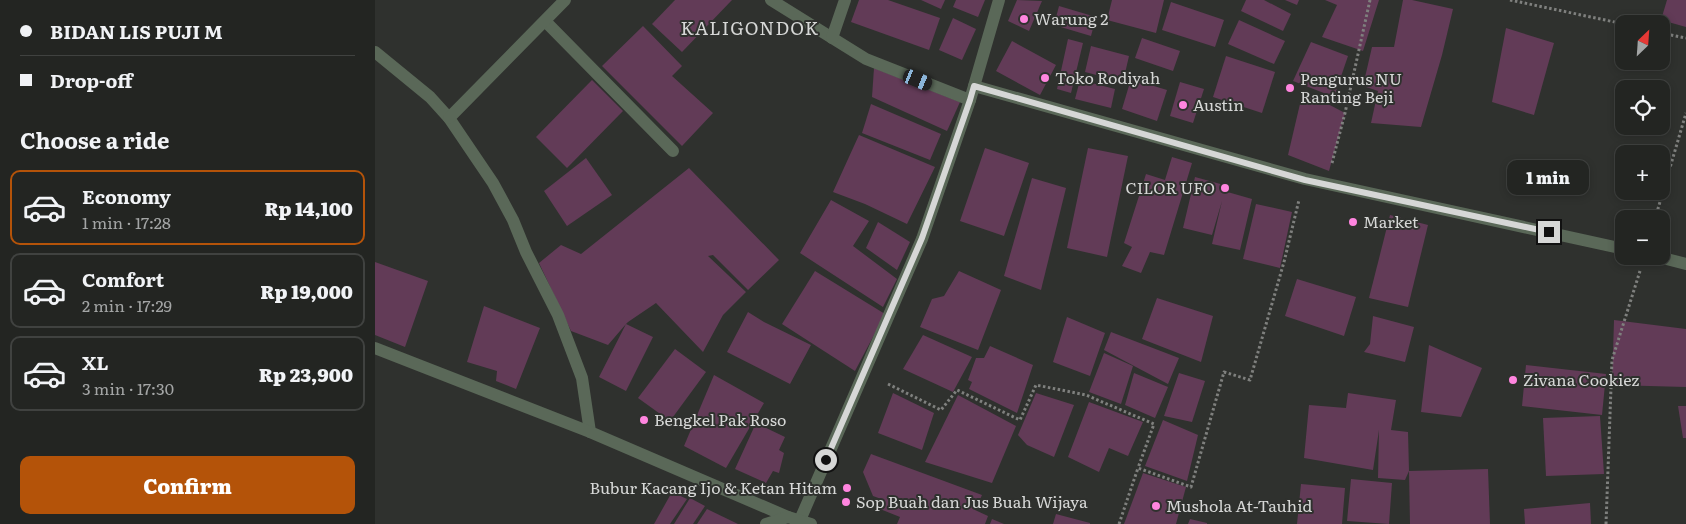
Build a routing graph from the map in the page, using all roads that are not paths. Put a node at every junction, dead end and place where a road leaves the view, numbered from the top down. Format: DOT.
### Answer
graph roads {
  1 [pos="565,0"];
  2 [pos="771,0"];
  3 [pos="845,0"];
  4 [pos="999,0"];
  5 [pos="545,22"];
  6 [pos="832,38"];
  7 [pos="375,52"];
  8 [pos="974,86"];
  9 [pos="970,100"];
  10 [pos="449,118"];
  11 [pos="673,151"];
  12 [pos="1615,247"];
  13 [pos="1670,260"];
  14 [pos="1686,264"];
  15 [pos="375,348"];
  16 [pos="590,432"];
  17 [pos="800,520"];
  18 [pos="765,524"];
  1 -- 5 [label="street"];
  2 -- 6 [label="street"];
  3 -- 6 [label="street"];
  4 -- 8 [label="street"];
  5 -- 10 [label="street"];
  5 -- 11 [label="street"];
  6 -- 9 [label="street"];
  7 -- 10 [label="street"];
  8 -- 9 [label="street"];
  8 -- 12 [label="street"];
  9 -- 17 [label="street"];
  10 -- 16 [label="street"];
  13 -- 14 [label="street"];
  15 -- 16 [label="street"];
  16 -- 17 [label="street"];
  17 -- 18 [label="street"];
}
